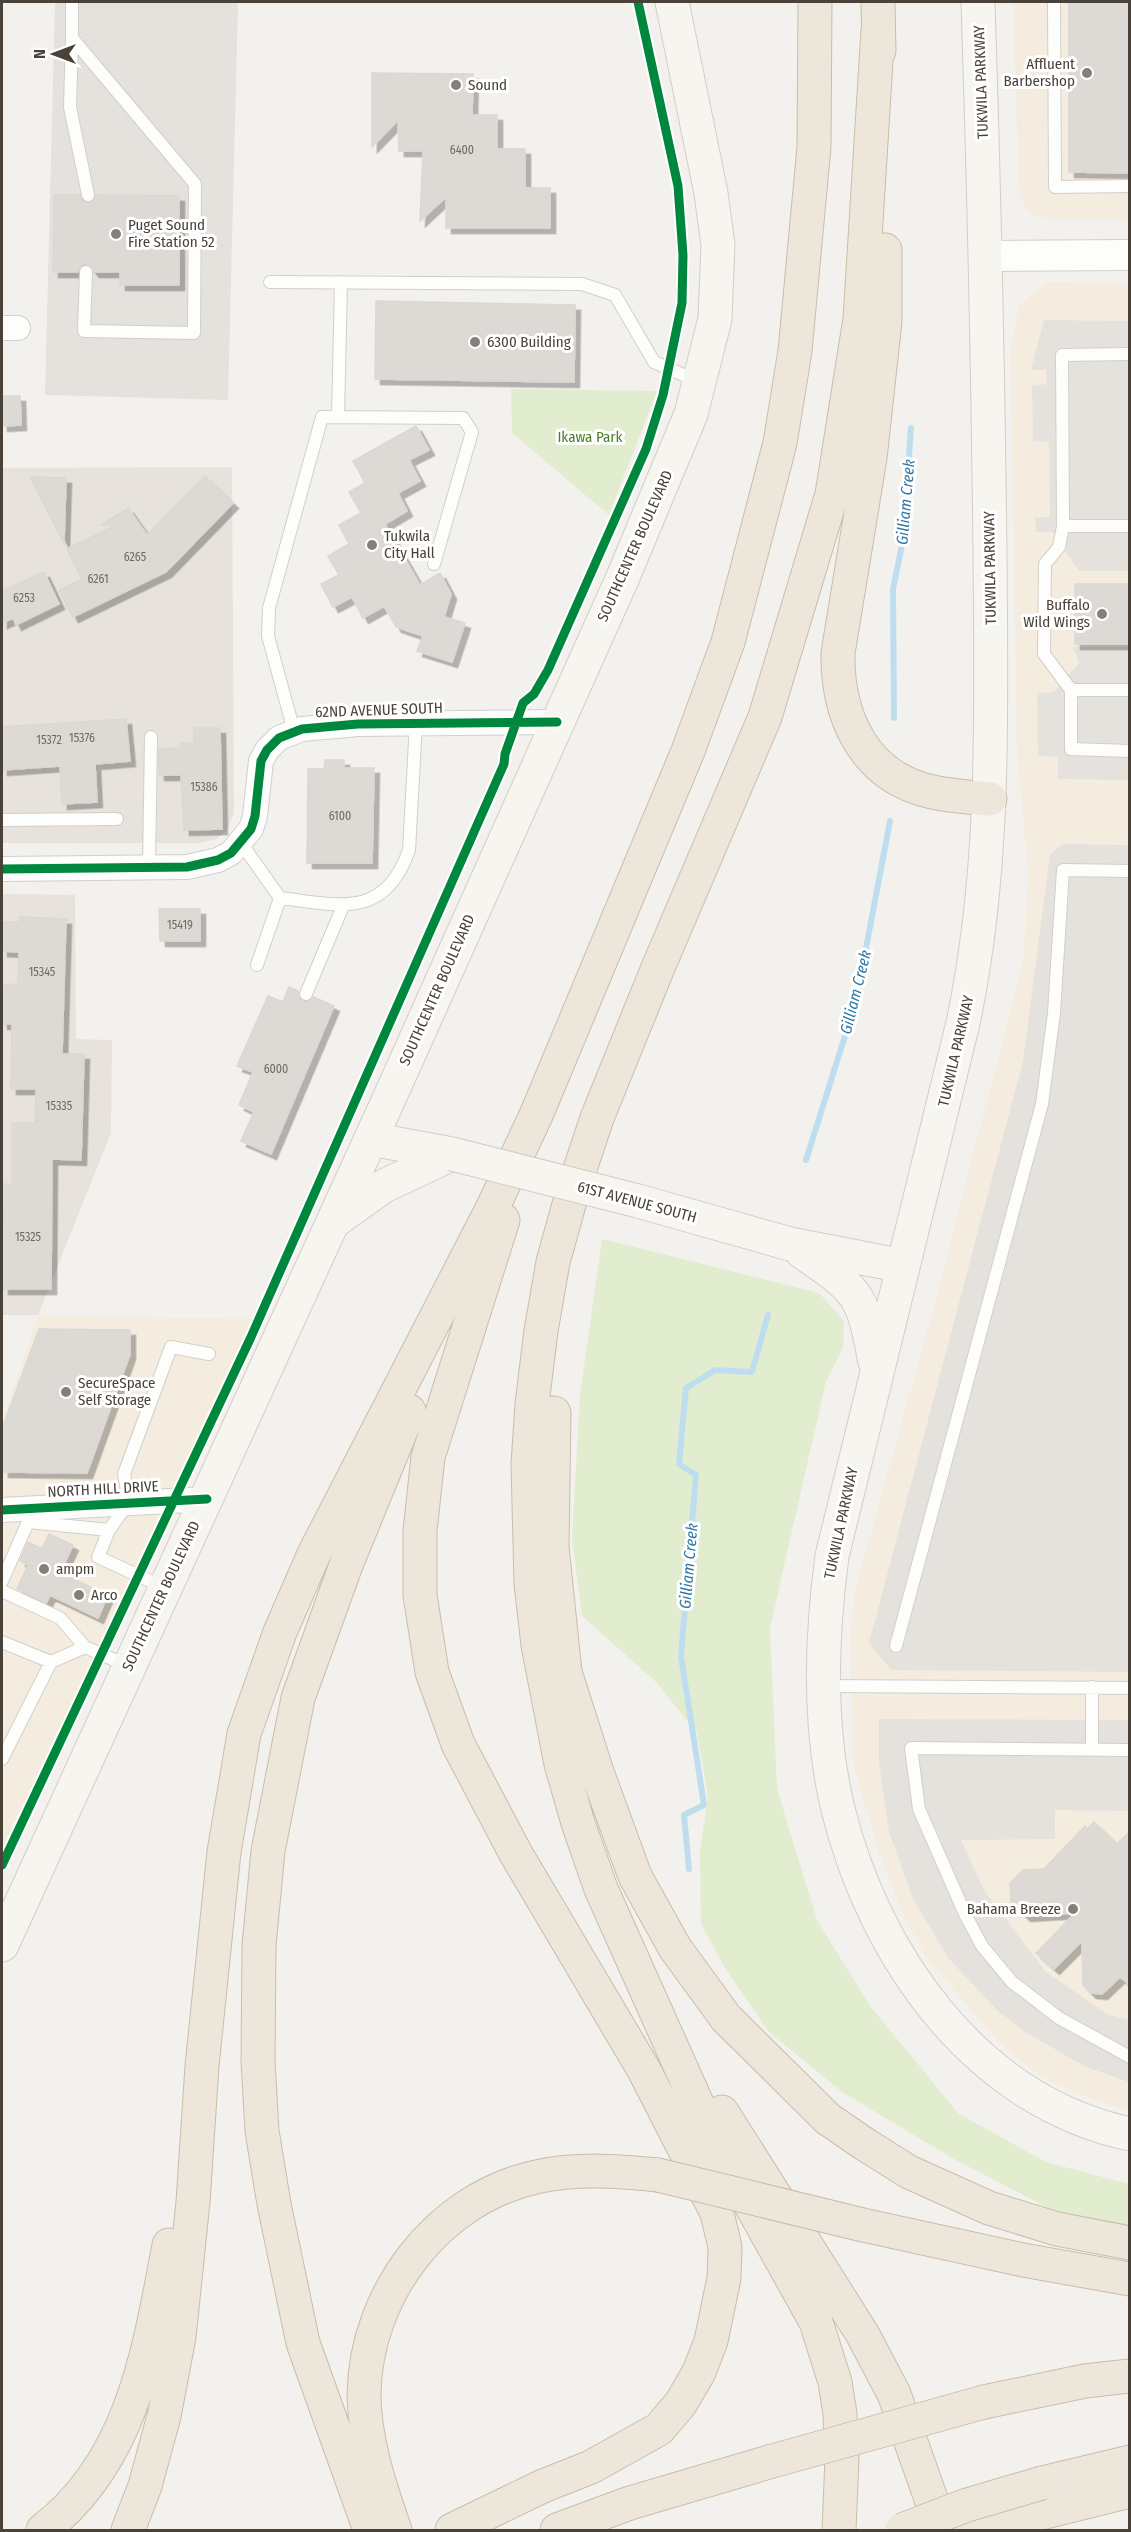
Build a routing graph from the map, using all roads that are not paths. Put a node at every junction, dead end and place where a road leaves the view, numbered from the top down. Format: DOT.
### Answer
graph roads {
  1 [pos="72,2"];
  2 [pos="672,2"];
  3 [pos="814,2"];
  4 [pos="978,2"];
  5 [pos="1054,2"];
  6 [pos="878,16"];
  7 [pos="72,38"];
  8 [pos="1130,186"];
  9 [pos="88,195"];
  10 [pos="1130,255"];
  11 [pos="987,256"];
  12 [pos="86,272"];
  13 [pos="270,282"];
  14 [pos="341,282"];
  15 [pos="1130,354"];
  16 [pos="700,383"];
  17 [pos="338,417"];
  18 [pos="1063,526"];
  19 [pos="1130,526"];
  20 [pos="434,564"];
  21 [pos="1071,690"];
  22 [pos="1130,690"];
  23 [pos="556,722"];
  24 [pos="416,723"];
  25 [pos="294,731"];
  26 [pos="151,737"];
  27 [pos="1130,751"];
  28 [pos="990,799"];
  29 [pos="117,819"];
  30 [pos="2,820"];
  31 [pos="241,843"];
  32 [pos="149,867"];
  33 [pos="2,869"];
  34 [pos="1130,871"];
  35 [pos="280,898"];
  36 [pos="343,906"];
  37 [pos="257,965"];
  38 [pos="306,994"];
  39 [pos="537,1113"];
  40 [pos="371,1139"];
  41 [pos="452,1154"];
  42 [pos="573,1190"];
  43 [pos="493,1207"];
  44 [pos="334,1221"];
  45 [pos="790,1244"];
  46 [pos="903,1266"];
  47 [pos="209,1354"];
  48 [pos="877,1372"];
  49 [pos="207,1499"];
  50 [pos="129,1502"];
  51 [pos="2,1510"];
  52 [pos="109,1530"];
  53 [pos="2,1581"];
  54 [pos="163,1587"];
  55 [pos="2,1591"];
  56 [pos="2,1642"];
  57 [pos="896,1646"];
  58 [pos="85,1647"];
  59 [pos="51,1662"];
  60 [pos="128,1666"];
  61 [pos="824,1686"];
  62 [pos="1092,1688"];
  63 [pos="1130,1688"];
  64 [pos="1092,1749"];
  65 [pos="1130,1750"];
  66 [pos="2,1759"];
  67 [pos="2,1945"];
  68 [pos="650,1998"];
  69 [pos="1130,2057"];
  70 [pos="202,2066"];
  71 [pos="1130,2134"];
  72 [pos="1130,2243"];
  73 [pos="1130,2279"];
  74 [pos="1130,2376"];
  75 [pos="1130,2462"];
  76 [pos="1130,2491"];
  77 [pos="381,2524"];
  78 [pos="43,2530"];
  79 [pos="128,2530"];
  80 [pos="452,2530"];
  81 [pos="557,2530"];
  82 [pos="839,2530"];
  83 [pos="902,2530"];
  84 [pos="942,2530"];
  85 [pos="964,2530"];
  1 -- 7 [label="lane"];
  2 -- 16 [label="main road, SOUTHCENTER BOULEVARD"];
  3 -- 39 [label="highway"];
  4 -- 11 [label="main road, TUKWILA PARKWAY"];
  5 -- 8 [label="lane"];
  6 -- 28 [label="highway"];
  6 -- 42 [label="highway"];
  7 -- 9 [label="lane"];
  7 -- 12 [label="lane"];
  10 -- 11 [label="street"];
  11 -- 28 [label="main road, TUKWILA PARKWAY"];
  13 -- 14 [label="lane"];
  14 -- 16 [label="lane"];
  14 -- 17 [label="lane"];
  15 -- 18 [label="lane"];
  16 -- 23 [label="main road, SOUTHCENTER BOULEVARD"];
  17 -- 20 [label="lane"];
  17 -- 25 [label="lane"];
  18 -- 19 [label="lane"];
  18 -- 21 [label="lane"];
  21 -- 22 [label="lane"];
  21 -- 27 [label="lane"];
  23 -- 24 [label="street, 62ND AVENUE SOUTH"];
  23 -- 40 [label="main road, SOUTHCENTER BOULEVARD"];
  24 -- 25 [label="street, 62ND AVENUE SOUTH"];
  24 -- 36 [label="lane"];
  25 -- 31 [label="street, 62ND AVENUE SOUTH"];
  26 -- 32 [label="lane"];
  28 -- 46 [label="main road, TUKWILA PARKWAY"];
  29 -- 30 [label="lane"];
  31 -- 32 [label="street, 62ND AVENUE SOUTH"];
  31 -- 35 [label="lane"];
  32 -- 33 [label="street, 62ND AVENUE SOUTH"];
  34 -- 57 [label="lane"];
  35 -- 36 [label="lane"];
  35 -- 37 [label="lane"];
  36 -- 38 [label="lane"];
  39 -- 43 [label="highway"];
  39 -- 80 [label="highway"];
  40 -- 41 [label="main road, 61ST AVENUE SOUTH"];
  40 -- 44 [label="main road, SOUTHCENTER BOULEVARD"];
  41 -- 44 [label="main road"];
  41 -- 45 [label="main road, 61ST AVENUE SOUTH, bridge"];
  42 -- 68 [label="highway"];
  42 -- 72 [label="highway"];
  43 -- 70 [label="highway"];
  43 -- 77 [label="highway"];
  44 -- 49 [label="main road, SOUTHCENTER BOULEVARD"];
  45 -- 46 [label="main road, 61ST AVENUE SOUTH"];
  45 -- 48 [label="main road"];
  46 -- 48 [label="main road, TUKWILA PARKWAY"];
  47 -- 50 [label="lane"];
  48 -- 61 [label="main road, TUKWILA PARKWAY"];
  49 -- 50 [label="street, NORTH HILL DRIVE"];
  49 -- 54 [label="main road, SOUTHCENTER BOULEVARD"];
  50 -- 51 [label="street, NORTH HILL DRIVE"];
  50 -- 52 [label="lane"];
  52 -- 53 [label="lane"];
  52 -- 54 [label="lane"];
  54 -- 60 [label="main road, SOUTHCENTER BOULEVARD"];
  55 -- 58 [label="lane"];
  56 -- 59 [label="lane"];
  58 -- 59 [label="lane"];
  58 -- 60 [label="lane"];
  59 -- 66 [label="lane"];
  60 -- 67 [label="main road, SOUTHCENTER BOULEVARD"];
  61 -- 62 [label="lane"];
  61 -- 71 [label="main road, TUKWILA PARKWAY"];
  62 -- 63 [label="lane"];
  62 -- 64 [label="lane"];
  64 -- 65 [label="lane"];
  64 -- 69 [label="lane"];
  68 -- 82 [label="highway"];
  68 -- 84 [label="highway"];
  70 -- 78 [label="highway"];
  70 -- 79 [label="highway"];
  73 -- 77 [label="highway, bridge"];
  74 -- 81 [label="highway, bridge"];
  75 -- 83 [label="highway, bridge"];
  76 -- 85 [label="highway"];
}
